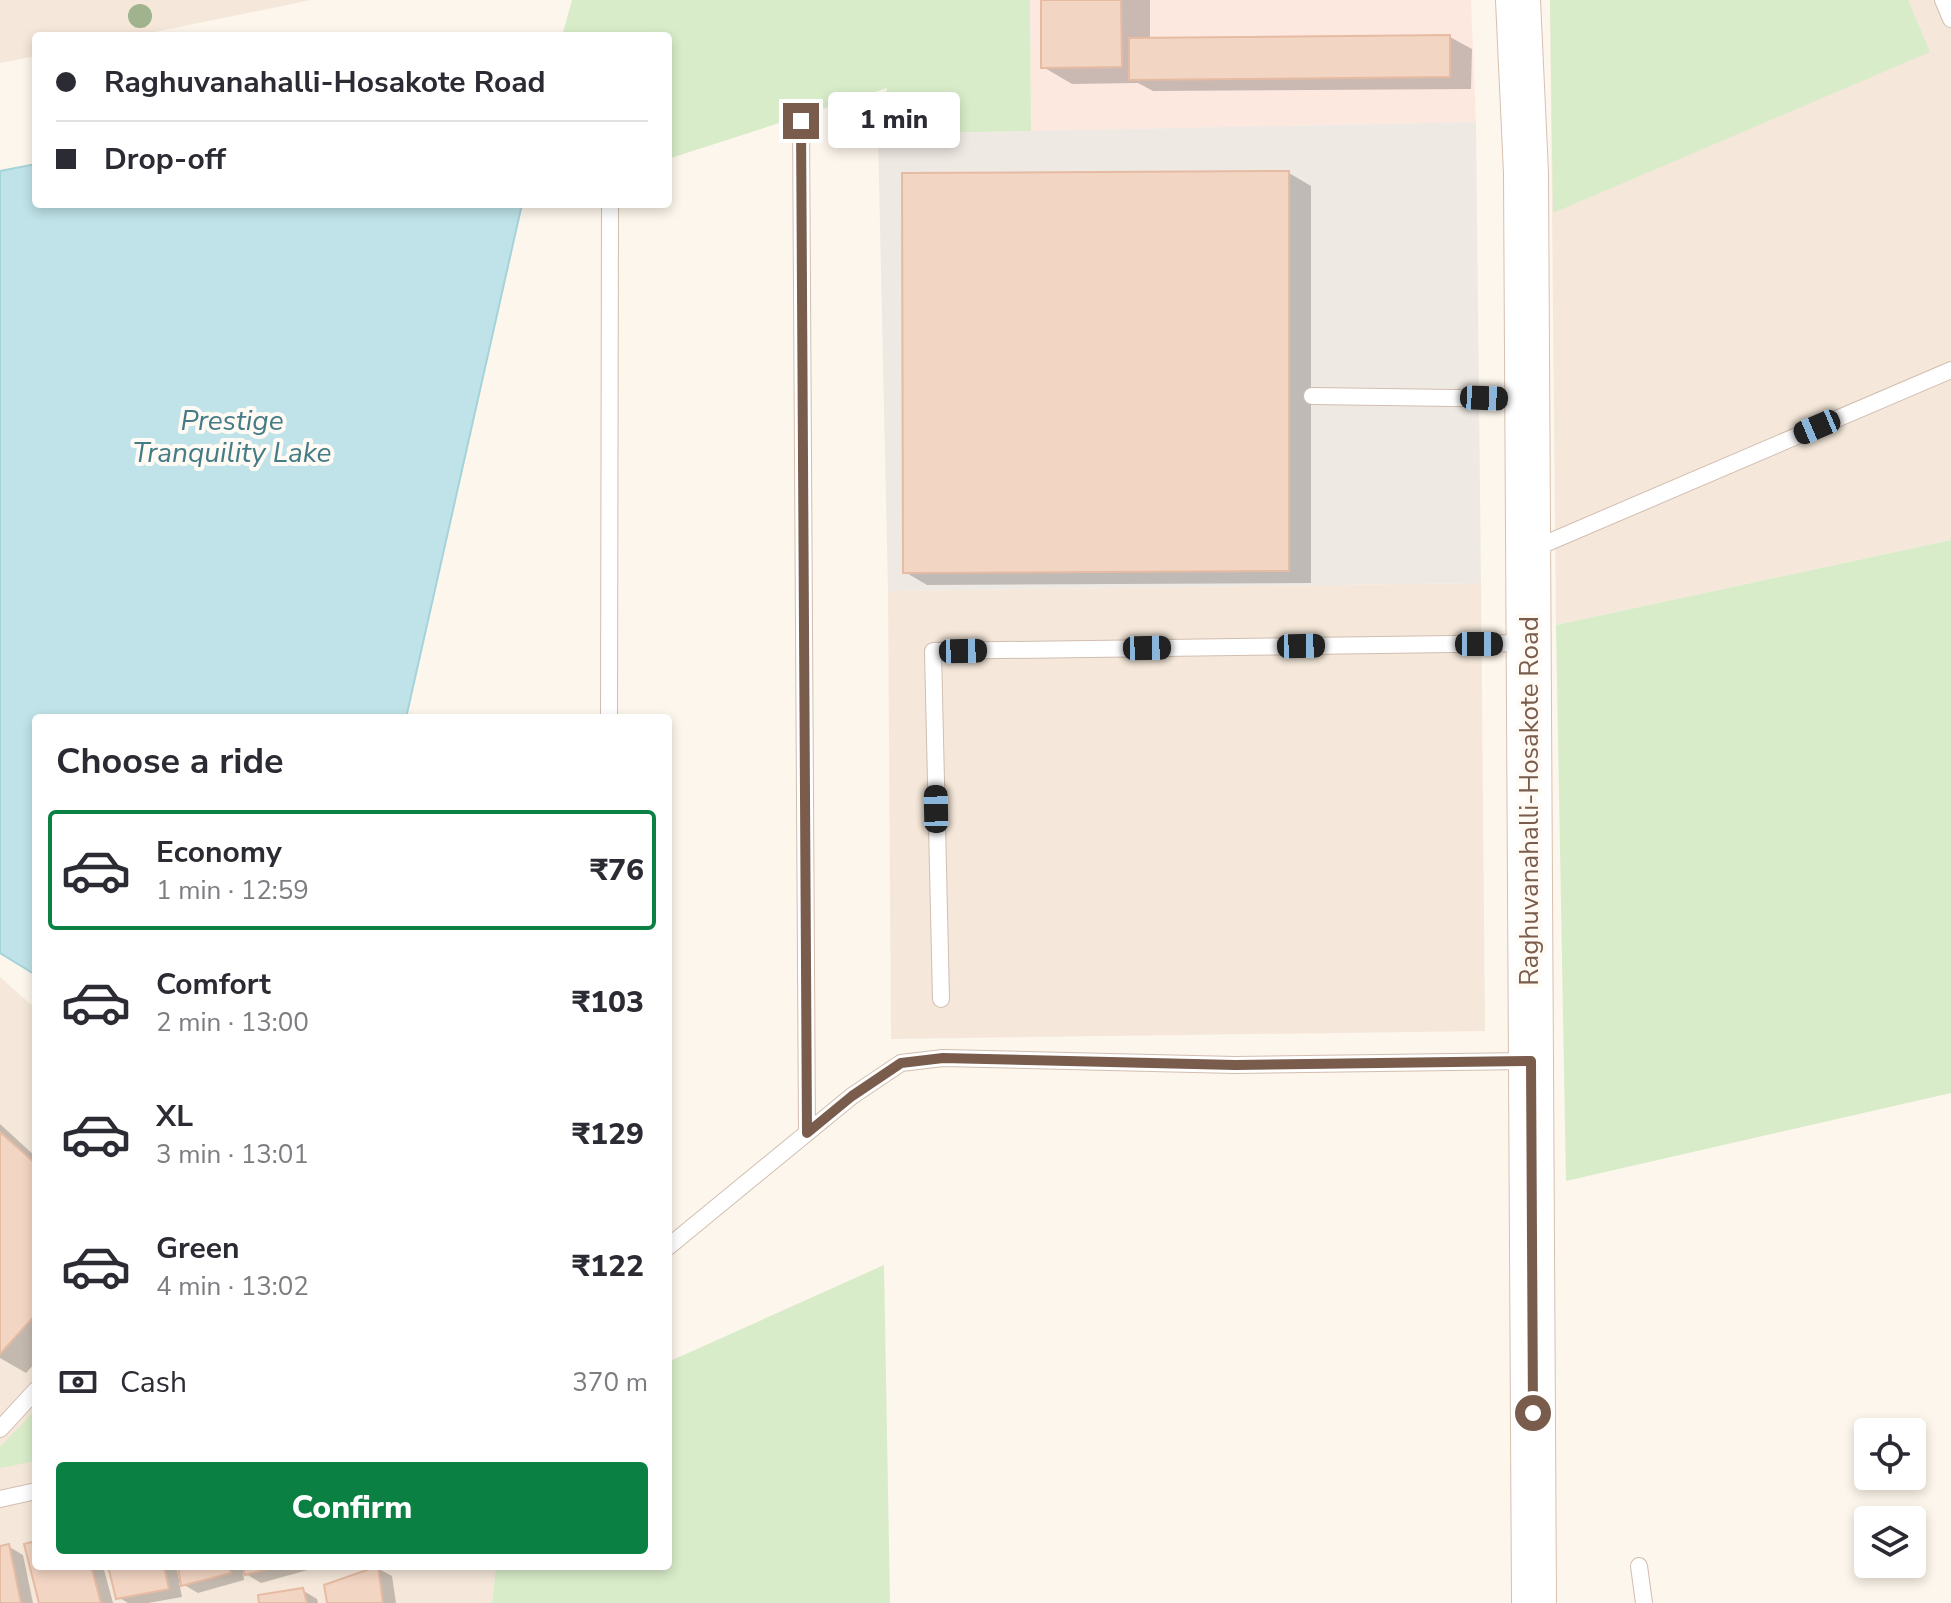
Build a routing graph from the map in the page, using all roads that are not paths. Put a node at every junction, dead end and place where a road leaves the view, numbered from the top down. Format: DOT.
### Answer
graph roads {
  1 [pos="1518,0"];
  2 [pos="1943,0"];
  3 [pos="1951,19"];
  4 [pos="801,121"];
  5 [pos="610,208"];
  6 [pos="1951,370"];
  7 [pos="1312,396"];
  8 [pos="1527,399"];
  9 [pos="1528,551"];
  10 [pos="1528,643"];
  11 [pos="609,714"];
  12 [pos="941,999"];
  13 [pos="1531,1061"];
  14 [pos="807,1133"];
  15 [pos="672,1244"];
  16 [pos="32,1394"];
  17 [pos="0,1429"];
  18 [pos="32,1492"];
  19 [pos="0,1499"];
  20 [pos="1639,1566"];
  21 [pos="1534,1603"];
  22 [pos="1644,1603"];
  1 -- 8 [label="main road, Raghuvanahalli-Hosakote Road"];
  2 -- 3 [label="lane"];
  4 -- 14 [label="lane"];
  5 -- 11 [label="lane"];
  6 -- 9 [label="lane"];
  7 -- 8 [label="lane"];
  8 -- 9 [label="main road, Raghuvanahalli-Hosakote Road"];
  9 -- 10 [label="main road, Raghuvanahalli-Hosakote Road"];
  10 -- 12 [label="lane"];
  10 -- 13 [label="main road, Raghuvanahalli-Hosakote Road"];
  13 -- 14 [label="lane"];
  13 -- 21 [label="main road, Raghuvanahalli-Hosakote Road"];
  14 -- 15 [label="lane"];
  16 -- 17 [label="lane"];
  18 -- 19 [label="lane"];
  20 -- 22 [label="lane"];
}
